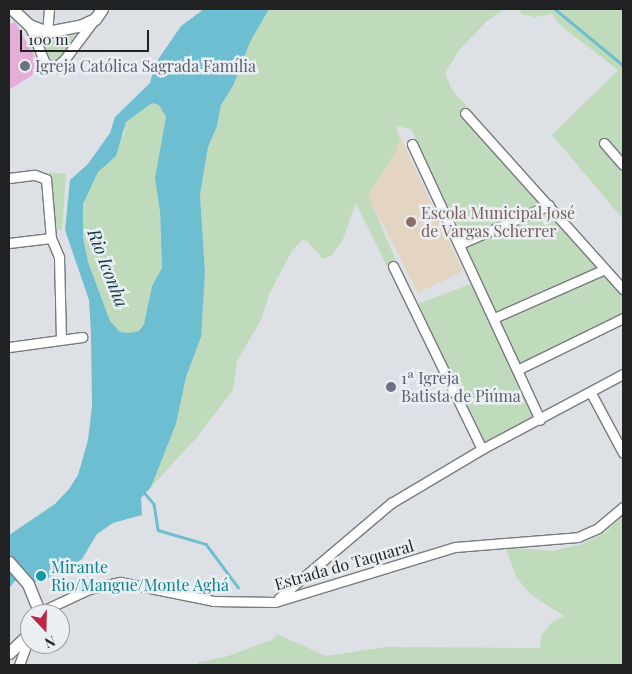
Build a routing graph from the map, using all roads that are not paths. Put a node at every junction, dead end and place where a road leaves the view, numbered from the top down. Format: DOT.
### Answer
graph roads {
  1 [pos="49,9"];
  2 [pos="102,9"];
  3 [pos="12,13"];
  4 [pos="94,19"];
  5 [pos="29,25"];
  6 [pos="46,32"];
  7 [pos="465,113"];
  8 [pos="604,143"];
  9 [pos="412,144"];
  10 [pos="623,165"];
  11 [pos="9,178"];
  12 [pos="549,205"];
  13 [pos="51,238"];
  14 [pos="9,243"];
  15 [pos="460,244"];
  16 [pos="392,266"];
  17 [pos="605,268"];
  18 [pos="623,289"];
  19 [pos="494,318"];
  20 [pos="623,318"];
  21 [pos="82,337"];
  22 [pos="61,340"];
  23 [pos="9,347"];
  24 [pos="519,369"];
  25 [pos="623,374"];
  26 [pos="591,393"];
  27 [pos="540,420"];
  28 [pos="482,449"];
  29 [pos="623,453"];
  30 [pos="623,507"];
  31 [pos="9,562"];
  32 [pos="275,602"];
  33 [pos="36,604"];
  34 [pos="58,604"];
  35 [pos="20,643"];
  36 [pos="9,652"];
  1 -- 6 [label="street"];
  2 -- 4 [label="main road"];
  3 -- 5 [label="main road"];
  4 -- 5 [label="street"];
  4 -- 6 [label="main road"];
  5 -- 6 [label="main road"];
  7 -- 12 [label="street"];
  8 -- 10 [label="street"];
  9 -- 15 [label="street"];
  11 -- 13 [label="street"];
  12 -- 15 [label="street"];
  12 -- 17 [label="street"];
  13 -- 14 [label="street"];
  13 -- 22 [label="street"];
  15 -- 19 [label="street"];
  16 -- 28 [label="street"];
  17 -- 18 [label="street"];
  17 -- 19 [label="street"];
  19 -- 24 [label="street"];
  20 -- 24 [label="street"];
  21 -- 22 [label="street"];
  22 -- 23 [label="street"];
  24 -- 27 [label="street"];
  25 -- 26 [label="street"];
  26 -- 27 [label="street"];
  26 -- 29 [label="street"];
  27 -- 28 [label="street"];
  28 -- 32 [label="street"];
  30 -- 32 [label="street, Estrada do Taquaral"];
  31 -- 33 [label="main road"];
  32 -- 34 [label="street, Estrada do Taquaral"];
  35 -- 36 [label="main road"];
}
